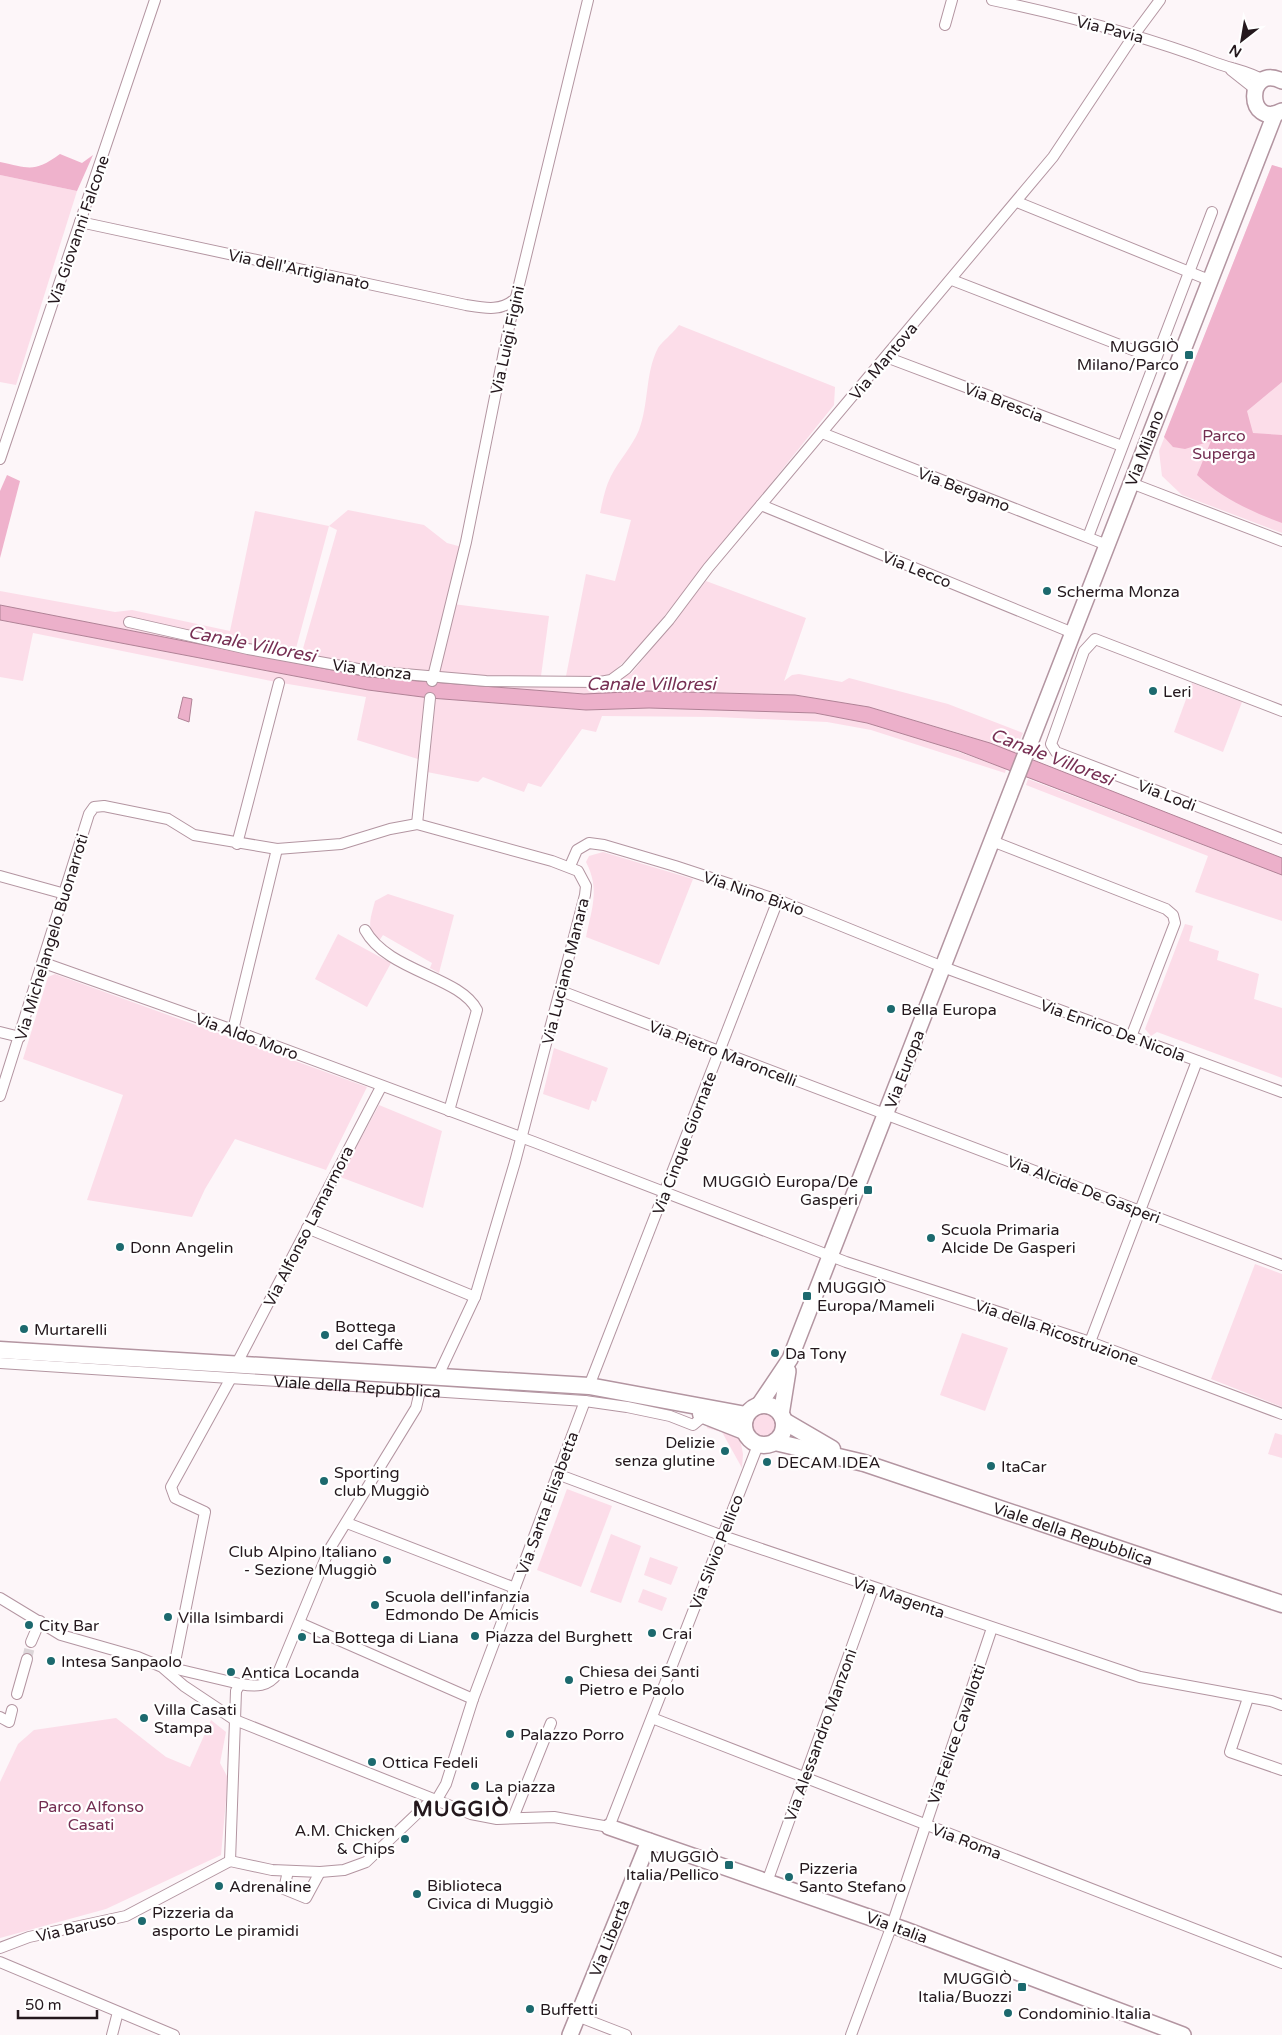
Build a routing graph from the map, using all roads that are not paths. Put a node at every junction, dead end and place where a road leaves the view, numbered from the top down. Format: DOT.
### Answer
graph roads {
  1 [pos="155,0"];
  2 [pos="588,0"];
  3 [pos="952,0"];
  4 [pos="992,0"];
  5 [pos="1160,0"];
  6 [pos="1017,3"];
  7 [pos="945,25"];
  8 [pos="1134,36"];
  9 [pos="1271,80"];
  10 [pos="1273,112"];
  11 [pos="1017,202"];
  12 [pos="1212,212"];
  13 [pos="80,222"];
  14 [pos="1190,272"];
  15 [pos="952,280"];
  16 [pos="1209,280"];
  17 [pos="516,298"];
  18 [pos="886,357"];
  19 [pos="1156,359"];
  20 [pos="822,433"];
  21 [pos="1122,446"];
  22 [pos="0,459"];
  23 [pos="1130,483"];
  24 [pos="761,505"];
  25 [pos="1088,537"];
  26 [pos="1282,541"];
  27 [pos="1107,545"];
  28 [pos="129,622"];
  29 [pos="1073,633"];
  30 [pos="618,676"];
  31 [pos="433,679"];
  32 [pos="279,683"];
  33 [pos="430,698"];
  34 [pos="1282,711"];
  35 [pos="1027,751"];
  36 [pos="418,824"];
  37 [pos="1282,839"];
  38 [pos="992,841"];
  39 [pos="237,844"];
  40 [pos="277,849"];
  41 [pos="570,866"];
  42 [pos="0,876"];
  43 [pos="65,894"];
  44 [pos="778,900"];
  45 [pos="365,930"];
  46 [pos="44,963"];
  47 [pos="943,967"];
  48 [pos="561,991"];
  49 [pos="233,1030"];
  50 [pos="0,1032"];
  51 [pos="20,1037"];
  52 [pos="1131,1037"];
  53 [pos="719,1052"];
  54 [pos="1197,1061"];
  55 [pos="381,1087"];
  56 [pos="1282,1092"];
  57 [pos="0,1096"];
  58 [pos="449,1111"];
  59 [pos="886,1114"];
  60 [pos="522,1138"];
  61 [pos="666,1192"];
  62 [pos="1140,1211"];
  63 [pos="307,1228"];
  64 [pos="830,1256"];
  65 [pos="1282,1265"];
  66 [pos="475,1297"];
  67 [pos="1090,1342"];
  68 [pos="0,1350"];
  69 [pos="790,1359"];
  70 [pos="0,1363"];
  71 [pos="234,1372"];
  72 [pos="437,1378"];
  73 [pos="420,1391"];
  74 [pos="587,1394"];
  75 [pos="636,1395"];
  76 [pos="1282,1414"];
  77 [pos="705,1415"];
  78 [pos="750,1417"];
  79 [pos="783,1418"];
  80 [pos="775,1442"];
  81 [pos="758,1445"];
  82 [pos="864,1463"];
  83 [pos="557,1474"];
  84 [pos="347,1523"];
  85 [pos="723,1536"];
  86 [pos="515,1588"];
  87 [pos="873,1588"];
  88 [pos="0,1598"];
  89 [pos="1282,1604"];
  90 [pos="40,1621"];
  91 [pos="300,1623"];
  92 [pos="992,1628"];
  93 [pos="31,1642"];
  94 [pos="27,1659"];
  95 [pos="162,1667"];
  96 [pos="174,1667"];
  97 [pos="240,1684"];
  98 [pos="17,1694"];
  99 [pos="1248,1698"];
  100 [pos="473,1700"];
  101 [pos="1282,1705"];
  102 [pos="12,1710"];
  103 [pos="0,1717"];
  104 [pos="652,1718"];
  105 [pos="235,1720"];
  106 [pos="551,1723"];
  107 [pos="1282,1770"];
  108 [pos="805,1778"];
  109 [pos="436,1801"];
  110 [pos="513,1818"];
  111 [pos="925,1825"];
  112 [pos="609,1827"];
  113 [pos="649,1841"];
  114 [pos="230,1861"];
  115 [pos="288,1871"];
  116 [pos="320,1872"];
  117 [pos="767,1882"];
  118 [pos="892,1925"];
  119 [pos="0,1948"];
  120 [pos="0,1953"];
  121 [pos="0,1962"];
  122 [pos="1282,1962"];
  123 [pos="118,2012"];
  124 [pos="578,2016"];
  125 [pos="112,2035"];
  126 [pos="174,2035"];
  127 [pos="570,2035"];
  128 [pos="626,2035"];
  129 [pos="852,2035"];
  130 [pos="1183,2035"];
  1 -- 13 [label="street, Via Giovanni Falcone"];
  2 -- 17 [label="street, Via Luigi Figini"];
  3 -- 7 [label="street"];
  4 -- 6 [label="street, Via Pavia"];
  5 -- 8 [label="street, Via Mantova"];
  6 -- 8 [label="street, Via Pavia"];
  8 -- 9 [label="street, Via Pavia"];
  8 -- 11 [label="street, Via Mantova"];
  9 -- 10 [label="street"];
  10 -- 16 [label="street, Via Milano"];
  11 -- 14 [label="street"];
  11 -- 15 [label="street, Via Mantova"];
  12 -- 14 [label="street, Via Milano"];
  13 -- 17 [label="street, Via dell'Artigianato"];
  13 -- 22 [label="street, Via Giovanni Falcone"];
  14 -- 16 [label="street"];
  14 -- 19 [label="street, Via Milano"];
  15 -- 18 [label="street, Via Mantova"];
  15 -- 19 [label="street"];
  16 -- 23 [label="street, Via Milano"];
  17 -- 31 [label="street, Via Luigi Figini"];
  18 -- 20 [label="street, Via Mantova"];
  18 -- 21 [label="street, Via Brescia"];
  19 -- 21 [label="street, Via Milano"];
  20 -- 24 [label="street, Via Mantova"];
  20 -- 25 [label="street, Via Bergamo"];
  21 -- 25 [label="street, Via Milano"];
  23 -- 26 [label="street"];
  23 -- 27 [label="street, Via Milano"];
  24 -- 29 [label="street, Via Lecco"];
  24 -- 30 [label="street, Via Mantova"];
  25 -- 27 [label="street, Via Bergamo"];
  27 -- 29 [label="street, Via Milano"];
  28 -- 31 [label="street, Via Monza"];
  29 -- 35 [label="street, Via Milano"];
  30 -- 31 [label="street, Via Monza"];
  32 -- 39 [label="street"];
  33 -- 36 [label="street"];
  34 -- 37 [label="street, Via Lodi"];
  35 -- 38 [label="street, Via Europa"];
  36 -- 40 [label="street"];
  36 -- 41 [label="street"];
  38 -- 47 [label="street, Via Europa"];
  38 -- 52 [label="street"];
  39 -- 40 [label="street"];
  39 -- 43 [label="street, Via Michelangelo Buonarroti"];
  40 -- 49 [label="street"];
  41 -- 44 [label="street, Via Nino Bixio"];
  41 -- 48 [label="street, Via Luciano Manara"];
  42 -- 43 [label="street"];
  43 -- 46 [label="street, Via Michelangelo Buonarroti"];
  44 -- 47 [label="street, Via Nino Bixio"];
  44 -- 53 [label="street, Via Cinque Giornate"];
  45 -- 58 [label="street"];
  46 -- 49 [label="street, Via Aldo Moro"];
  46 -- 51 [label="street, Via Michelangelo Buonarroti"];
  47 -- 52 [label="street, Via Enrico De Nicola"];
  47 -- 59 [label="street, Via Europa"];
  48 -- 53 [label="street, Via Pietro Maroncelli"];
  48 -- 60 [label="street, Via Luciano Manara"];
  49 -- 55 [label="street, Via Aldo Moro"];
  50 -- 51 [label="street"];
  51 -- 57 [label="street, Via Michelangelo Buonarroti"];
  52 -- 54 [label="street, Via Enrico De Nicola"];
  53 -- 59 [label="street, Via Pietro Maroncelli"];
  53 -- 61 [label="street, Via Cinque Giornate"];
  54 -- 56 [label="street, Via Enrico De Nicola"];
  54 -- 62 [label="street"];
  55 -- 58 [label="street, Via Aldo Moro"];
  55 -- 63 [label="street, Via Alfonso Lamarmora"];
  58 -- 60 [label="street, Via Aldo Moro"];
  59 -- 62 [label="street, Via Alcide De Gasperi"];
  59 -- 64 [label="street, Via Europa"];
  60 -- 61 [label="street, Via Aldo Moro"];
  60 -- 66 [label="street, Via Luciano Manara"];
  61 -- 64 [label="street, Via della Ricostruzione"];
  61 -- 74 [label="street, Via Cinque Giornate"];
  62 -- 65 [label="street, Via Alcide De Gasperi"];
  62 -- 67 [label="street"];
  63 -- 66 [label="street"];
  63 -- 71 [label="street, Via Alfonso Lamarmora"];
  64 -- 67 [label="street, Via della Ricostruzione"];
  64 -- 69 [label="street, Via Europa"];
  66 -- 72 [label="street, Via Luciano Manara"];
  67 -- 76 [label="street, Via della Ricostruzione"];
  68 -- 71 [label="main road, Viale della Repubblica"];
  69 -- 78 [label="street, Via Europa"];
  69 -- 79 [label="street, Via Europa"];
  70 -- 71 [label="street, Viale della Repubblica"];
  71 -- 72 [label="main road, Viale della Repubblica"];
  71 -- 73 [label="street, Viale della Repubblica"];
  71 -- 96 [label="street, Via Alfonso Lamarmora"];
  72 -- 74 [label="main road, Viale della Repubblica"];
  73 -- 74 [label="street, Viale della Repubblica"];
  73 -- 84 [label="street"];
  74 -- 75 [label="main road, Viale della Repubblica"];
  74 -- 77 [label="street, Viale della Repubblica"];
  74 -- 83 [label="street, Via Santa Elisabetta"];
  75 -- 77 [label="main road, Viale della Repubblica"];
  75 -- 78 [label="main road, Viale della Repubblica"];
  77 -- 78 [label="main road, Viale della Repubblica"];
  78 -- 79 [label="main road"];
  78 -- 81 [label="main road"];
  79 -- 80 [label="main road"];
  79 -- 82 [label="main road, Viale della Repubblica"];
  80 -- 81 [label="main road"];
  80 -- 82 [label="main road, Viale della Repubblica"];
  81 -- 85 [label="street, Via Silvio Pellico"];
  82 -- 89 [label="main road, Viale della Repubblica"];
  83 -- 85 [label="street, Via Magenta"];
  83 -- 86 [label="street, Via Santa Elisabetta"];
  84 -- 86 [label="street"];
  84 -- 91 [label="street"];
  85 -- 87 [label="street, Via Magenta"];
  85 -- 104 [label="street, Via Silvio Pellico"];
  86 -- 100 [label="street, Via Santa Elisabetta"];
  87 -- 92 [label="street, Via Magenta"];
  87 -- 108 [label="street, Via Alessandro Manzoni"];
  88 -- 90 [label="street"];
  90 -- 93 [label="street"];
  90 -- 95 [label="street"];
  91 -- 97 [label="street"];
  91 -- 100 [label="street"];
  92 -- 99 [label="street, Via Magenta"];
  92 -- 111 [label="street, Via Felice Cavallotti"];
  94 -- 98 [label="street"];
  95 -- 96 [label="street"];
  95 -- 105 [label="street"];
  96 -- 97 [label="street"];
  97 -- 105 [label="street"];
  99 -- 101 [label="street, Via Magenta"];
  99 -- 107 [label="street"];
  100 -- 109 [label="street, Via Santa Elisabetta"];
  102 -- 103 [label="street"];
  104 -- 108 [label="street, Via Roma"];
  104 -- 112 [label="street, Via Silvio Pellico"];
  105 -- 109 [label="street"];
  105 -- 114 [label="street"];
  106 -- 110 [label="street"];
  108 -- 111 [label="street, Via Roma"];
  108 -- 117 [label="street, Via Alessandro Manzoni"];
  109 -- 110 [label="street"];
  109 -- 116 [label="street"];
  110 -- 112 [label="street"];
  111 -- 118 [label="street, Via Felice Cavallotti"];
  111 -- 122 [label="street, Via Roma"];
  112 -- 113 [label="street, Via Italia"];
  113 -- 117 [label="street, Via Italia"];
  113 -- 124 [label="street, Via Libertà"];
  114 -- 115 [label="street"];
  114 -- 119 [label="street, Via Baruso"];
  115 -- 116 [label="street"];
  115 -- 116 [label="street"];
  117 -- 118 [label="street, Via Italia"];
  118 -- 129 [label="street, Via Felice Cavallotti"];
  118 -- 130 [label="street, Via Italia"];
  120 -- 121 [label="street"];
  121 -- 123 [label="street"];
  123 -- 125 [label="street"];
  123 -- 126 [label="street"];
  124 -- 127 [label="street, Via Libertà"];
  124 -- 128 [label="street"];
}
